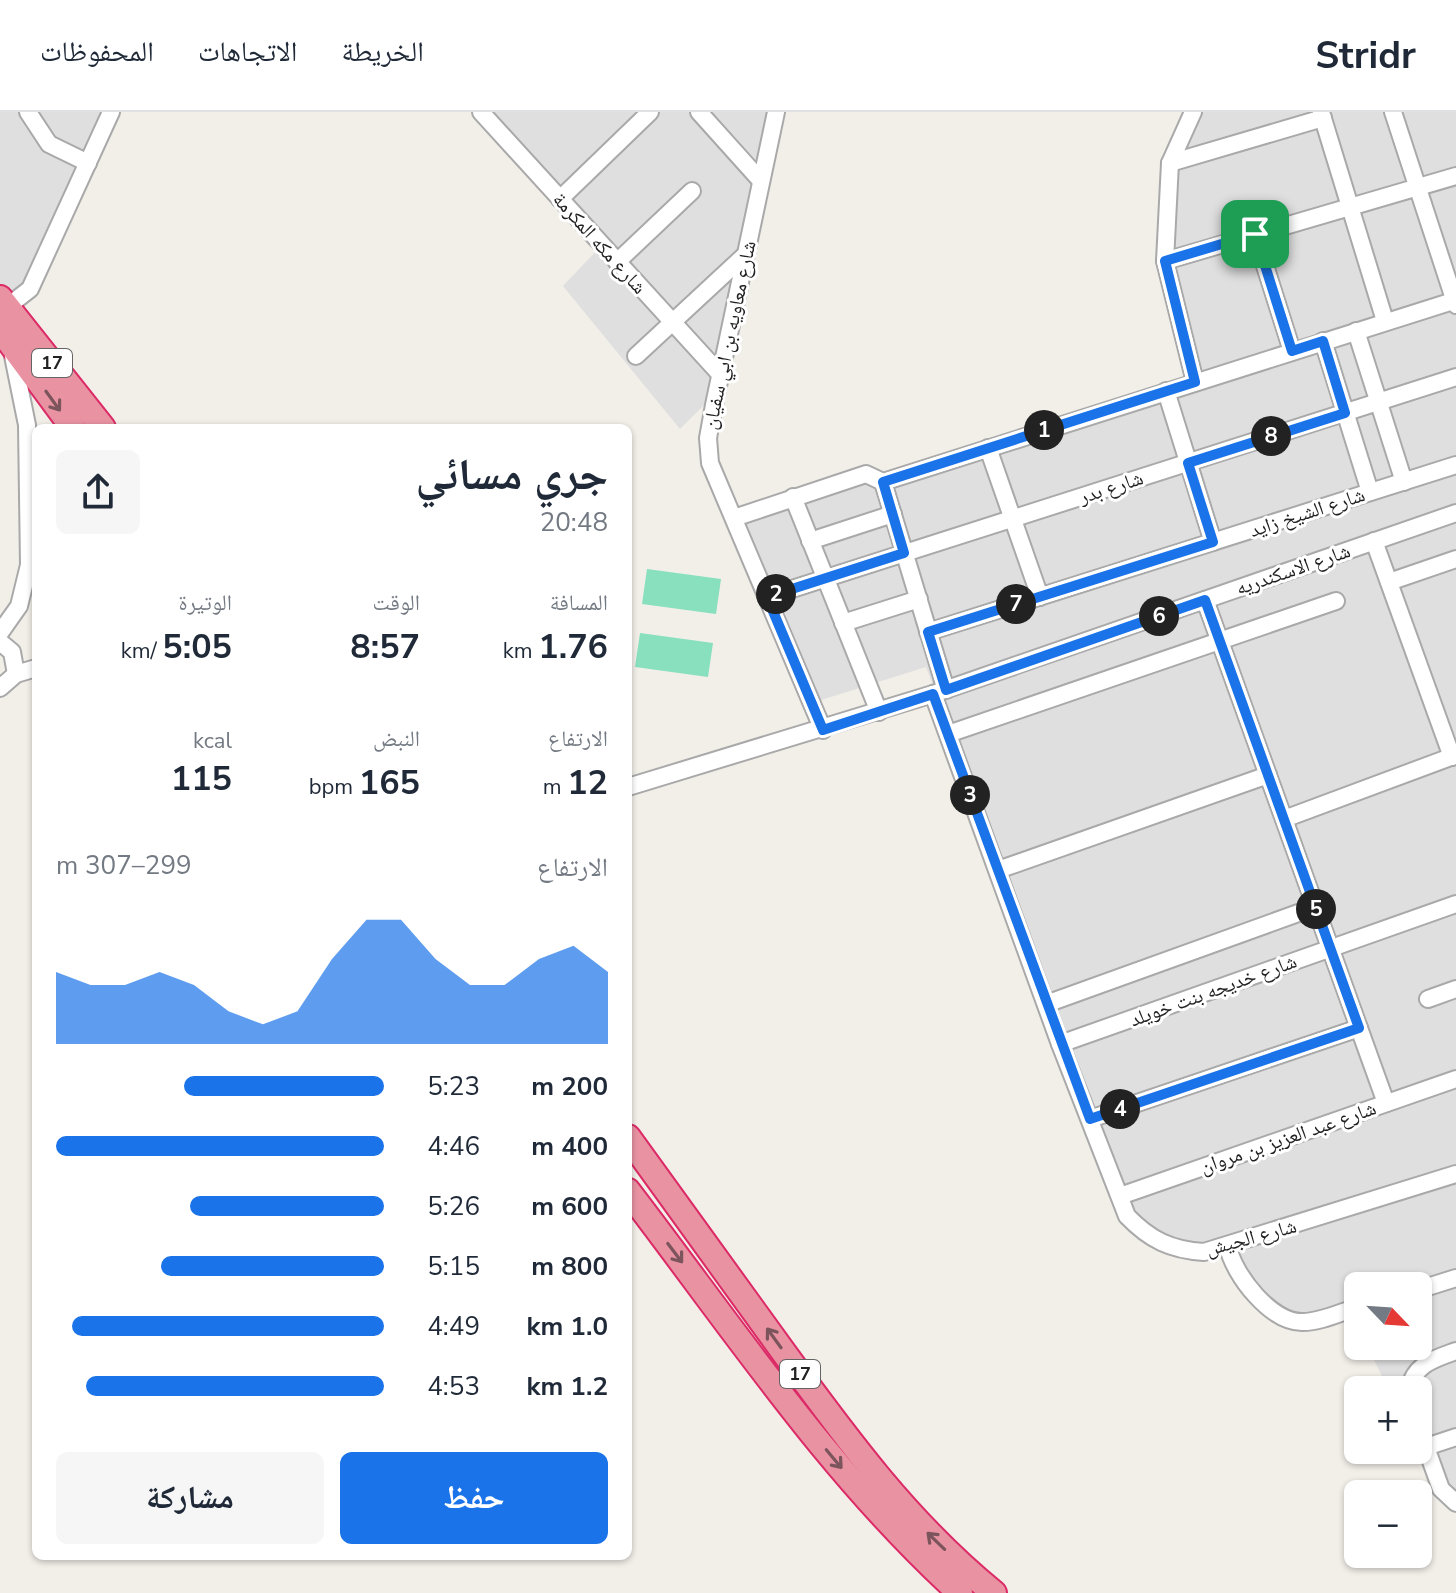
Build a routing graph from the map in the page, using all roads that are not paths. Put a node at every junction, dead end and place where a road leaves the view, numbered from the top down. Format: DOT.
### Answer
graph roads {
  1 [pos="28,112"];
  2 [pos="111,112"];
  3 [pos="481,112"];
  4 [pos="649,112"];
  5 [pos="699,112"];
  6 [pos="776,112"];
  7 [pos="1193,112"];
  8 [pos="1393,112"];
  9 [pos="1322,115"];
  10 [pos="88,163"];
  11 [pos="1170,163"];
  12 [pos="1456,176"];
  13 [pos="761,181"];
  14 [pos="1418,187"];
  15 [pos="692,191"];
  16 [pos="560,199"];
  17 [pos="1350,207"];
  18 [pos="1255,234"];
  19 [pos="745,255"];
  20 [pos="1165,261"];
  21 [pos="617,262"];
  22 [pos="1456,301"];
  23 [pos="4,318"];
  24 [pos="1385,321"];
  25 [pos="673,323"];
  26 [pos="1356,331"];
  27 [pos="1323,341"];
  28 [pos="1292,351"];
  29 [pos="636,356"];
  30 [pos="720,374"];
  31 [pos="1456,377"];
  32 [pos="1195,382"];
  33 [pos="1166,391"];
  34 [pos="1379,402"];
  35 [pos="1345,413"];
  36 [pos="70,424"];
  37 [pos="99,424"];
  38 [pos="988,448"];
  39 [pos="1188,463"];
  40 [pos="1456,465"];
  41 [pos="883,482"];
  42 [pos="1404,482"];
  43 [pos="1370,492"];
  44 [pos="793,497"];
  45 [pos="1456,513"];
  46 [pos="893,514"];
  47 [pos="734,518"];
  48 [pos="1013,518"];
  49 [pos="810,541"];
  50 [pos="1374,541"];
  51 [pos="1213,542"];
  52 [pos="904,553"];
  53 [pos="1456,559"];
  54 [pos="825,578"];
  55 [pos="1389,582"];
  56 [pos="767,597"];
  57 [pos="1040,597"];
  58 [pos="919,599"];
  59 [pos="1205,600"];
  60 [pos="1336,601"];
  61 [pos="843,623"];
  62 [pos="928,632"];
  63 [pos="0,633"];
  64 [pos="0,642"];
  65 [pos="1221,642"];
  66 [pos="32,669"];
  67 [pos="16,674"];
  68 [pos="0,688"];
  69 [pos="939,692"];
  70 [pos="879,712"];
  71 [pos="823,730"];
  72 [pos="948,734"];
  73 [pos="1454,756"];
  74 [pos="1268,775"];
  75 [pos="632,786"];
  76 [pos="1284,819"];
  77 [pos="998,870"];
  78 [pos="1456,904"];
  79 [pos="1315,907"];
  80 [pos="1330,949"];
  81 [pos="1456,989"];
  82 [pos="1428,999"];
  83 [pos="1046,1004"];
  84 [pos="1359,1028"];
  85 [pos="1060,1044"];
  86 [pos="1456,1079"];
  87 [pos="1386,1103"];
  88 [pos="1090,1119"];
  89 [pos="638,1168"];
  90 [pos="1456,1174"];
  91 [pos="632,1196"];
  92 [pos="1120,1196"];
  93 [pos="1228,1247"];
  94 [pos="1456,1278"];
  95 [pos="1432,1286"];
  96 [pos="1344,1311"];
  97 [pos="1456,1351"];
  98 [pos="1414,1376"];
  99 [pos="1456,1437"];
  100 [pos="1432,1445"];
  101 [pos="1432,1464"];
  102 [pos="1456,1503"];
  103 [pos="960,1593"];
  104 [pos="994,1593"];
  1 -- 10 [label="street"];
  2 -- 10 [label="street"];
  3 -- 16 [label="street, شارع مكه المكرمة"];
  4 -- 16 [label="street"];
  5 -- 13 [label="street"];
  6 -- 13 [label="street, شارع معاويه بن ابي سفيان"];
  7 -- 11 [label="street"];
  8 -- 14 [label="street"];
  9 -- 11 [label="street"];
  9 -- 17 [label="street"];
  10 -- 23 [label="street"];
  11 -- 20 [label="street"];
  12 -- 14 [label="street"];
  13 -- 19 [label="street, شارع معاويه بن ابي سفيان"];
  14 -- 17 [label="street"];
  14 -- 22 [label="street"];
  15 -- 21 [label="street"];
  16 -- 21 [label="street, شارع مكه المكرمة"];
  17 -- 18 [label="street"];
  17 -- 24 [label="street"];
  18 -- 20 [label="street"];
  18 -- 28 [label="street"];
  19 -- 25 [label="street"];
  19 -- 30 [label="street, شارع معاويه بن ابي سفيان"];
  20 -- 32 [label="street"];
  21 -- 25 [label="street, شارع مكه المكرمة"];
  22 -- 24 [label="street"];
  23 -- 36 [label="highway, 17, one-way"];
  23 -- 37 [label="highway, 17"];
  23 -- 63 [label="street"];
  24 -- 26 [label="street"];
  25 -- 29 [label="street"];
  25 -- 30 [label="street, شارع مكه المكرمة"];
  26 -- 27 [label="street"];
  26 -- 34 [label="street"];
  27 -- 28 [label="street"];
  27 -- 35 [label="street"];
  28 -- 32 [label="street"];
  30 -- 47 [label="street, شارع معاويه بن ابي سفيان"];
  31 -- 34 [label="street, شارع بدر"];
  32 -- 33 [label="street"];
  33 -- 38 [label="street"];
  33 -- 39 [label="street"];
  34 -- 35 [label="street, شارع بدر"];
  34 -- 42 [label="street"];
  35 -- 39 [label="street, شارع بدر"];
  35 -- 43 [label="street"];
  38 -- 41 [label="street"];
  38 -- 48 [label="street"];
  39 -- 48 [label="street, شارع بدر"];
  39 -- 51 [label="street"];
  40 -- 42 [label="street, شارع الشيخ زايد"];
  41 -- 44 [label="street"];
  41 -- 46 [label="street, شارع الجيش"];
  42 -- 43 [label="street, شارع الشيخ زايد"];
  43 -- 51 [label="street, شارع الشيخ زايد"];
  44 -- 47 [label="street"];
  44 -- 49 [label="street"];
  45 -- 50 [label="street, شارع الاسكندريه"];
  46 -- 49 [label="street"];
  46 -- 52 [label="street, شارع الجيش"];
  47 -- 56 [label="street, شارع معاويه بن ابي سفيان"];
  48 -- 52 [label="street, شارع بدر"];
  48 -- 57 [label="street"];
  49 -- 54 [label="street"];
  50 -- 55 [label="street"];
  50 -- 59 [label="street, شارع الاسكندريه"];
  51 -- 57 [label="street, شارع الشيخ زايد"];
  52 -- 54 [label="street, شارع بدر"];
  52 -- 58 [label="street, شارع الجيش"];
  53 -- 55 [label="street"];
  54 -- 56 [label="street, شارع بدر"];
  54 -- 61 [label="street"];
  55 -- 73 [label="street"];
  56 -- 71 [label="street, شارع معاويه بن ابي سفيان"];
  57 -- 62 [label="street, شارع الشيخ زايد"];
  58 -- 61 [label="street"];
  58 -- 62 [label="street, شارع الجيش"];
  59 -- 65 [label="street"];
  59 -- 69 [label="street, شارع الاسكندريه"];
  60 -- 65 [label="street"];
  61 -- 70 [label="street"];
  62 -- 69 [label="street, شارع الجيش"];
  64 -- 67 [label="street"];
  65 -- 72 [label="street"];
  65 -- 74 [label="street"];
  66 -- 67 [label="street"];
  67 -- 68 [label="street"];
  69 -- 70 [label="street, شارع الاسكندريه"];
  69 -- 72 [label="street, شارع الجيش"];
  70 -- 71 [label="street, شارع الاسكندريه"];
  71 -- 75 [label="street, شارع الاسكندريه"];
  72 -- 77 [label="street, شارع الجيش"];
  73 -- 76 [label="street"];
  74 -- 76 [label="street"];
  74 -- 77 [label="street"];
  76 -- 79 [label="street"];
  77 -- 83 [label="street, شارع الجيش"];
  78 -- 80 [label="street, شارع خديجه بنت خويلد"];
  79 -- 80 [label="street"];
  79 -- 83 [label="street"];
  80 -- 84 [label="street"];
  80 -- 85 [label="street, شارع خديجه بنت خويلد"];
  81 -- 82 [label="street"];
  83 -- 85 [label="street, شارع الجيش"];
  84 -- 87 [label="street"];
  84 -- 88 [label="street"];
  85 -- 88 [label="street, شارع الجيش"];
  86 -- 87 [label="street, شارع عبد العزيز بن مروان"];
  87 -- 92 [label="street, شارع عبد العزيز بن مروان"];
  88 -- 92 [label="street, شارع الجيش"];
  104 -- 89 [label="highway, 17, one-way"];
  90 -- 93 [label="street, شارع الجيش"];
  91 -- 103 [label="highway, 17, one-way"];
  92 -- 93 [label="street, شارع الجيش"];
  93 -- 96 [label="street"];
  94 -- 95 [label="street"];
  97 -- 98 [label="street"];
  99 -- 100 [label="street"];
  101 -- 102 [label="street"];
}
